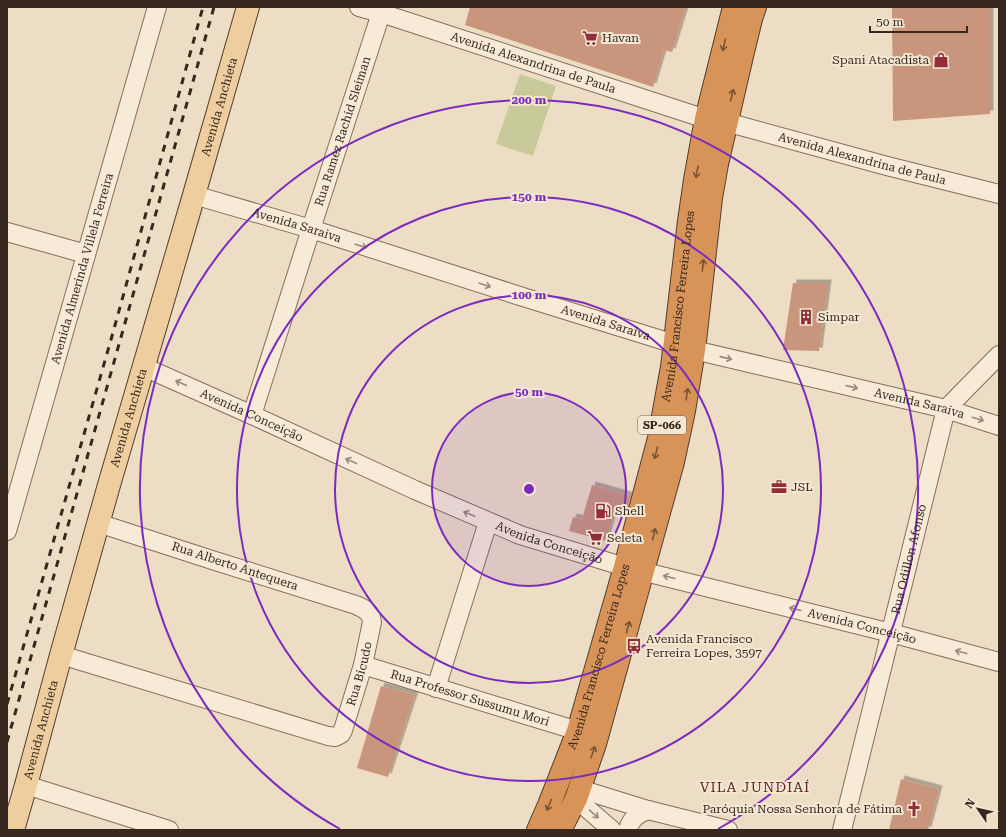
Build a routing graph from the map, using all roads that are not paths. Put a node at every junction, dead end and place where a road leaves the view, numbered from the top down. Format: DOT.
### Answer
graph roads {
  1 [pos="157,7"];
  2 [pos="248,7"];
  3 [pos="360,7"];
  4 [pos="734,7"];
  5 [pos="755,7"];
  6 [pos="382,10"];
  7 [pos="716,121"];
  8 [pos="999,194"];
  9 [pos="194,195"];
  10 [pos="311,229"];
  11 [pos="7,232"];
  12 [pos="86,254"];
  13 [pos="684,348"];
  14 [pos="999,355"];
  15 [pos="144,367"];
  16 [pos="946,409"];
  17 [pos="252,415"];
  18 [pos="999,426"];
  19 [pos="488,522"];
  20 [pos="98,523"];
  21 [pos="7,531"];
  22 [pos="634,569"];
  23 [pos="370,613"];
  24 [pos="891,633"];
  25 [pos="61,655"];
  26 [pos="999,662"];
  27 [pos="363,665"];
  28 [pos="436,688"];
  29 [pos="578,731"];
  30 [pos="26,785"];
  31 [pos="578,794"];
  32 [pos="648,810"];
  33 [pos="13,830"];
  34 [pos="169,830"];
  35 [pos="538,830"];
  36 [pos="560,830"];
  37 [pos="612,830"];
  38 [pos="628,830"];
  39 [pos="728,830"];
  40 [pos="842,830"];
  1 -- 12 [label="street, Avenida Almerinda Villela Ferreira"];
  2 -- 9 [label="main road, Avenida Anchieta"];
  3 -- 6 [label="street, Avenida Alexandrina de Paula"];
  4 -- 7 [label="highway, Avenida Francisco Ferreira Lopes / SP-066, one-way"];
  7 -- 5 [label="highway, Avenida Francisco Ferreira Lopes / SP-066, one-way"];
  6 -- 7 [label="street, Avenida Alexandrina de Paula"];
  6 -- 10 [label="street, Rua Ramez Rachid Sleiman"];
  7 -- 8 [label="street, Avenida Alexandrina de Paula"];
  7 -- 13 [label="highway, Avenida Francisco Ferreira Lopes / SP-066"];
  9 -- 10 [label="street, Avenida Saraiva"];
  9 -- 15 [label="main road, Avenida Anchieta"];
  10 -- 13 [label="street, Avenida Saraiva, one-way"];
  10 -- 17 [label="street, Rua Ramez Rachid Sleiman"];
  11 -- 12 [label="street"];
  12 -- 21 [label="street, Avenida Almerinda Villela Ferreira"];
  13 -- 16 [label="street, Avenida Saraiva, one-way"];
  13 -- 22 [label="highway, Avenida Francisco Ferreira Lopes / SP-066"];
  14 -- 16 [label="street"];
  17 -- 15 [label="street, Avenida Conceição, one-way"];
  15 -- 20 [label="main road, Avenida Anchieta"];
  16 -- 18 [label="street, Avenida Saraiva, one-way"];
  16 -- 24 [label="street, Rua Odillon Afonso"];
  19 -- 17 [label="street, Avenida Conceição, one-way"];
  19 -- 22 [label="street, Avenida Conceição"];
  19 -- 28 [label="street"];
  20 -- 23 [label="street, Rua Alberto Antequera"];
  20 -- 25 [label="main road, Avenida Anchieta"];
  24 -- 22 [label="street, Avenida Conceição, one-way"];
  22 -- 29 [label="highway, Avenida Francisco Ferreira Lopes / SP-066"];
  31 -- 22 [label="highway, Avenida Francisco Ferreira Lopes / SP-066, one-way"];
  23 -- 27 [label="street, Rua Bicudo"];
  26 -- 24 [label="street, Avenida Conceição, one-way"];
  24 -- 40 [label="street, Rua Odillon Afonso"];
  25 -- 27 [label="street, Rua Bicudo"];
  25 -- 30 [label="main road, Avenida Anchieta"];
  27 -- 28 [label="street, Rua Professor Sussumu Mori"];
  28 -- 29 [label="street, Rua Professor Sussumu Mori"];
  29 -- 31 [label="highway"];
  29 -- 35 [label="highway, Avenida Francisco Ferreira Lopes / SP-066, one-way"];
  30 -- 33 [label="main road, Avenida Anchieta"];
  30 -- 34 [label="street"];
  31 -- 32 [label="street"];
  31 -- 36 [label="highway, Avenida Francisco Ferreira Lopes / SP-066"];
  31 -- 37 [label="street, one-way"];
  32 -- 38 [label="street"];
  32 -- 39 [label="street"];
}
